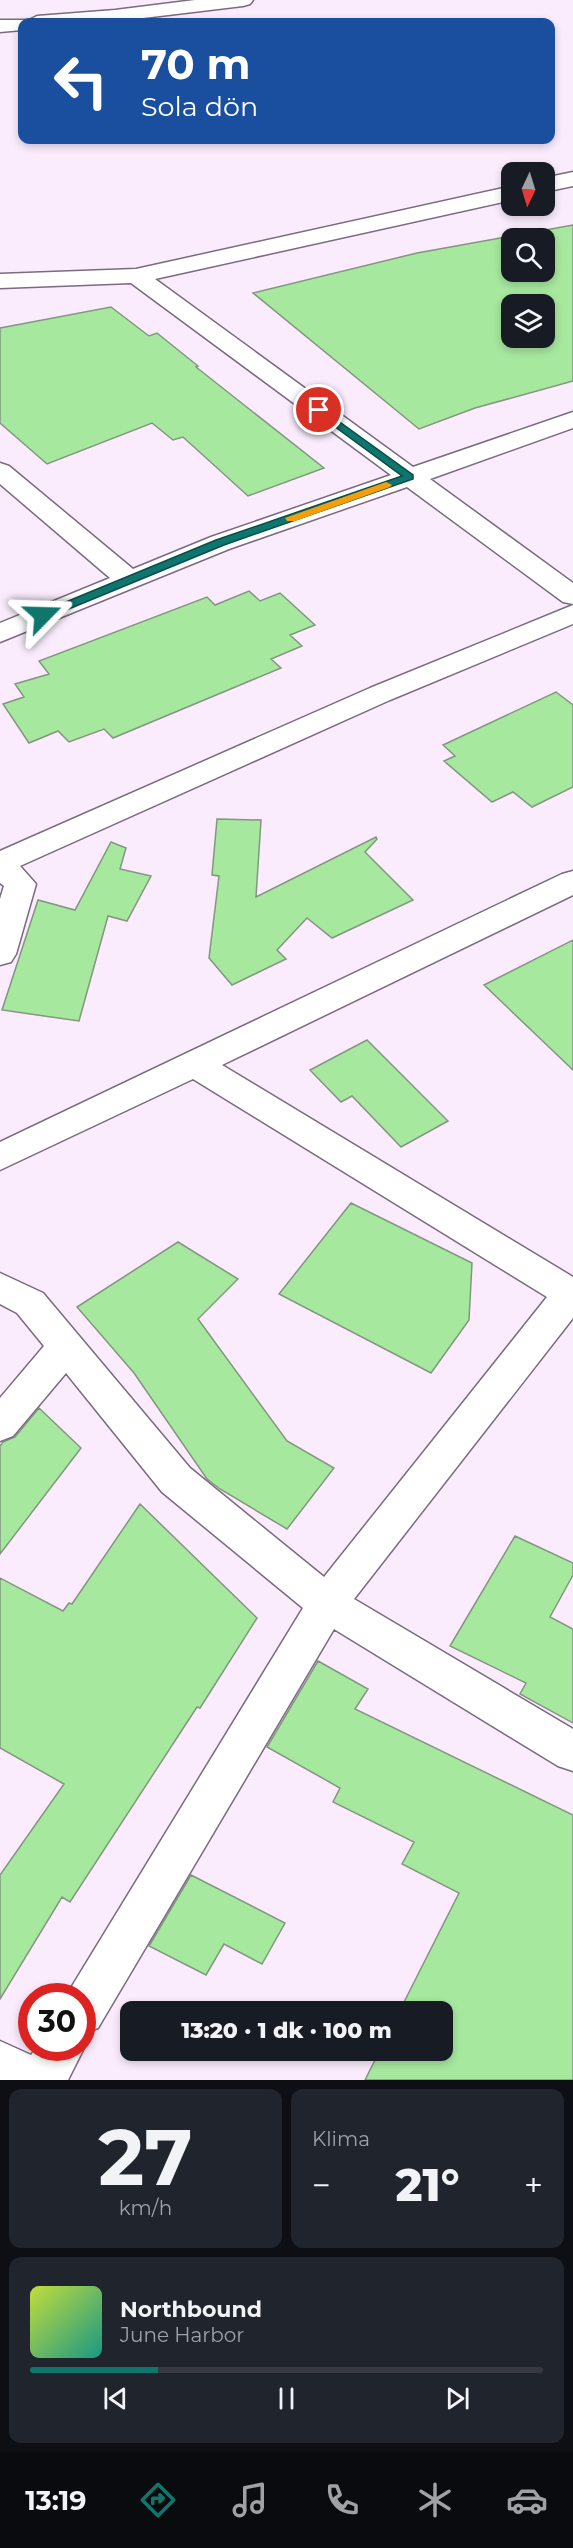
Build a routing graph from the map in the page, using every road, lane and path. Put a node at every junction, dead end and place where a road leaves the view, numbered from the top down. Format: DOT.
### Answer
graph roads {
  1 [pos="243,0"];
  2 [pos="89,18"];
  3 [pos="18,24"];
  4 [pos="0,26"];
  5 [pos="573,179"];
  6 [pos="555,183"];
  7 [pos="501,195"];
  8 [pos="136,276"];
  9 [pos="0,281"];
  10 [pos="573,420"];
  11 [pos="0,471"];
  12 [pos="410,477"];
  13 [pos="129,580"];
  14 [pos="573,596"];
  15 [pos="573,614"];
  16 [pos="0,633"];
  17 [pos="0,864"];
  18 [pos="573,882"];
  19 [pos="0,954"];
  20 [pos="195,1064"];
  21 [pos="0,1157"];
  22 [pos="0,1287"];
  23 [pos="572,1293"];
  24 [pos="65,1347"];
  25 [pos="0,1425"];
  26 [pos="327,1604"];
  27 [pos="573,1752"];
  28 [pos="96,1989"];
  29 [pos="54,2061"];
  30 [pos="0,2064"];
  31 [pos="36,2080"];
  32 [pos="42,2080"];
  1 -- 2 [label="street"];
  3 -- 4 [label="street"];
  5 -- 6 [label="street"];
  7 -- 8 [label="street"];
  8 -- 9 [label="street"];
  8 -- 12 [label="street"];
  10 -- 12 [label="street"];
  11 -- 13 [label="street"];
  12 -- 13 [label="street"];
  12 -- 14 [label="street"];
  13 -- 16 [label="street"];
  15 -- 17 [label="street"];
  17 -- 19 [label="street"];
  18 -- 20 [label="street"];
  20 -- 21 [label="street"];
  20 -- 23 [label="street"];
  22 -- 24 [label="street"];
  23 -- 26 [label="street"];
  24 -- 25 [label="street"];
  24 -- 26 [label="street"];
  26 -- 27 [label="street"];
  26 -- 28 [label="street"];
  29 -- 32 [label="street"];
  30 -- 31 [label="street"];
}
